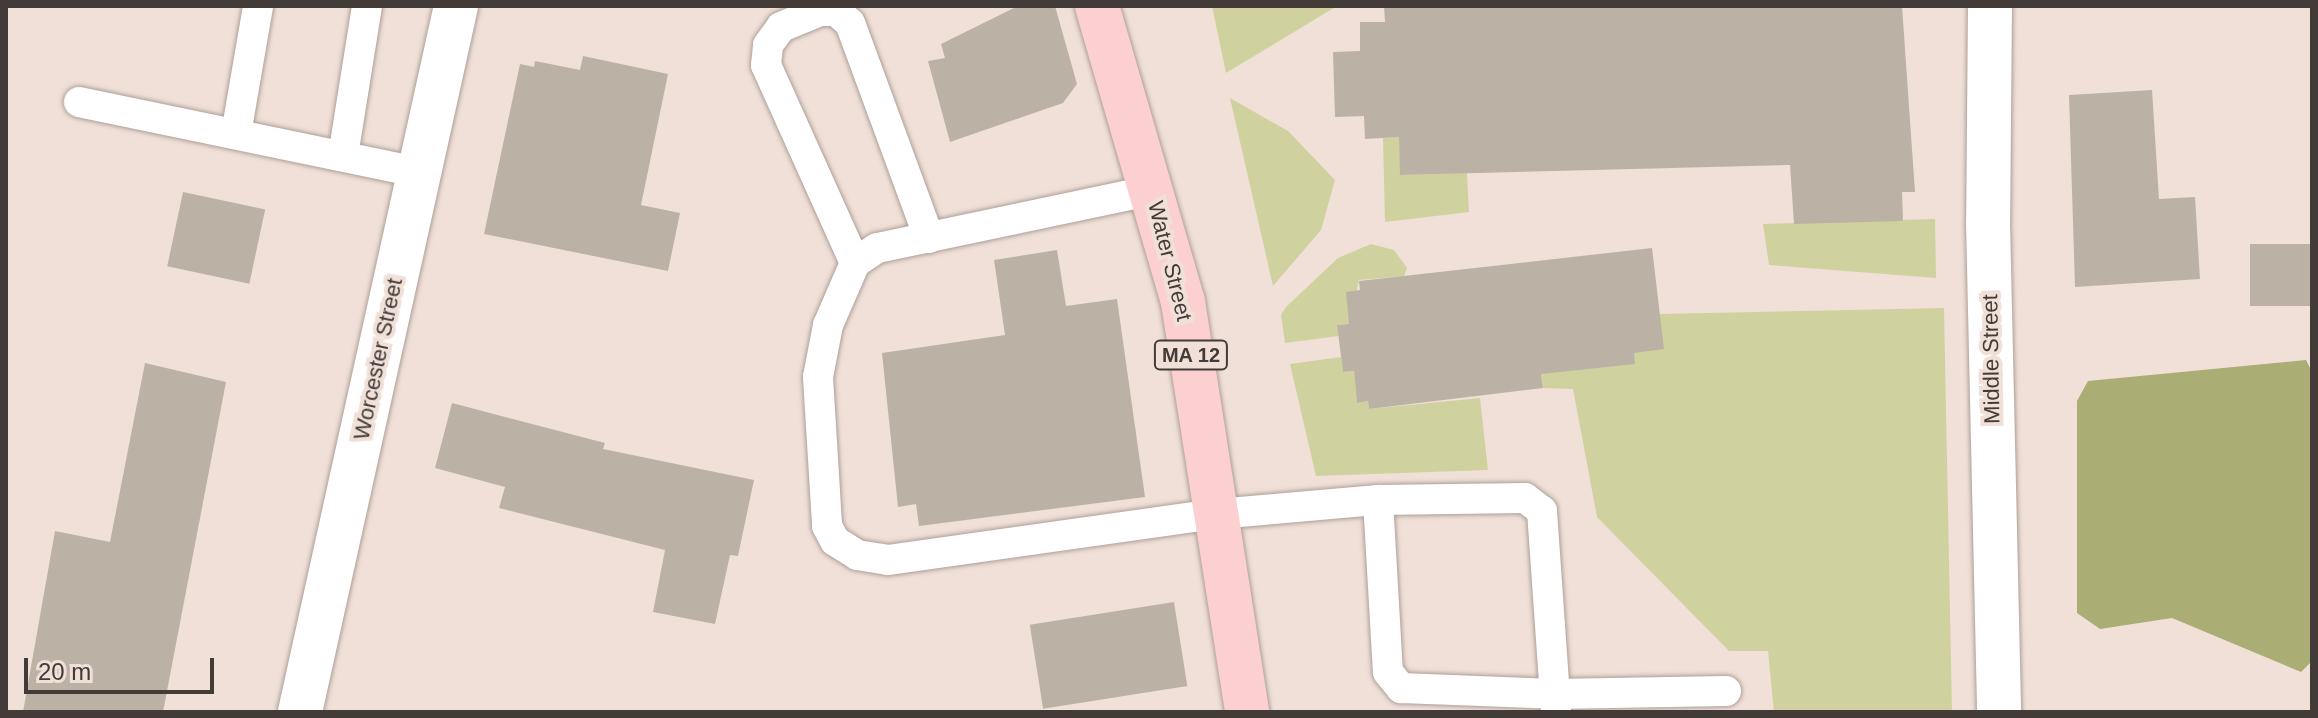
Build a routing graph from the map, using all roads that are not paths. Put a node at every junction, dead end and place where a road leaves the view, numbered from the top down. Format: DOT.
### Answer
graph roads {
  1 [pos="258,6"];
  2 [pos="367,6"];
  3 [pos="456,6"];
  4 [pos="1097,6"];
  5 [pos="1990,6"];
  6 [pos="79,102"];
  7 [pos="236,134"];
  8 [pos="343,156"];
  9 [pos="418,172"];
  10 [pos="1153,190"];
  11 [pos="929,238"];
  12 [pos="855,263"];
  13 [pos="1378,500"];
  14 [pos="1217,514"];
  15 [pos="1726,691"];
  16 [pos="1555,703"];
  17 [pos="300,712"];
  18 [pos="1247,712"];
  19 [pos="1999,712"];
  1 -- 7 [label="lane"];
  2 -- 8 [label="lane"];
  3 -- 9 [label="street, Worcester Street"];
  4 -- 10 [label="highway, Water Street / MA 12"];
  5 -- 19 [label="street, Middle Street"];
  6 -- 7 [label="lane"];
  7 -- 8 [label="lane"];
  8 -- 9 [label="lane"];
  9 -- 17 [label="street, Worcester Street"];
  10 -- 11 [label="lane"];
  10 -- 14 [label="highway, Water Street / MA 12"];
  11 -- 12 [label="lane"];
  11 -- 12 [label="lane"];
  12 -- 14 [label="lane"];
  13 -- 14 [label="lane"];
  13 -- 16 [label="lane"];
  13 -- 16 [label="lane"];
  14 -- 18 [label="highway, Water Street / MA 12"];
  15 -- 16 [label="lane"];
}
